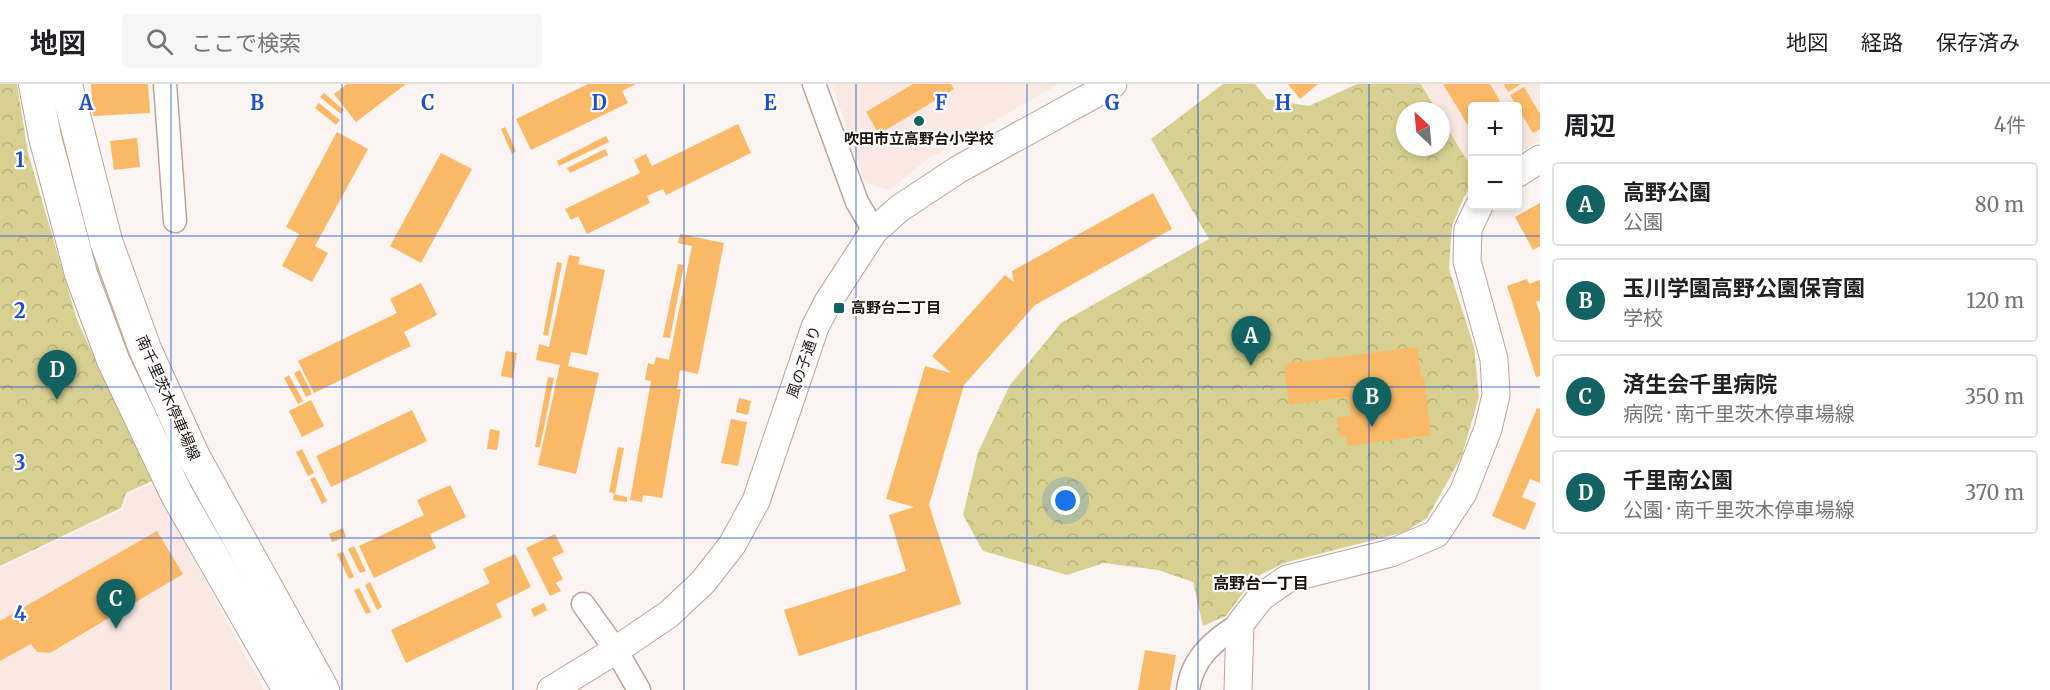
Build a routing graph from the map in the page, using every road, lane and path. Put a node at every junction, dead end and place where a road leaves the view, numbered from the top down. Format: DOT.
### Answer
graph roads {
  1 [pos="34,84"];
  2 [pos="66,84"];
  3 [pos="165,84"];
  4 [pos="814,84"];
  5 [pos="1113,84"];
  6 [pos="1540,159"];
  7 [pos="1522,170"];
  8 [pos="1477,210"];
  9 [pos="175,221"];
  10 [pos="874,231"];
  11 [pos="583,604"];
  12 [pos="285,624"];
  13 [pos="1240,624"];
  14 [pos="616,650"];
  15 [pos="289,687"];
  16 [pos="323,690"];
  17 [pos="551,690"];
  18 [pos="639,690"];
  19 [pos="1188,690"];
  20 [pos="1238,690"];
  1 -- 15 [label="main road, 南千里茨木停車場線"];
  2 -- 12 [label="main road, 南千里茨木停車場線"];
  3 -- 9 [label="street"];
  4 -- 10 [label="street"];
  5 -- 10 [label="street, 風の子通り"];
  6 -- 7 [label="street"];
  8 -- 13 [label="street"];
  10 -- 14 [label="street, 風の子通り"];
  11 -- 14 [label="street"];
  12 -- 15 [label="street"];
  12 -- 16 [label="main road, 南千里茨木停車場線"];
  13 -- 19 [label="street"];
  13 -- 20 [label="street"];
  14 -- 17 [label="street, 風の子通り"];
  14 -- 18 [label="street"];
}
